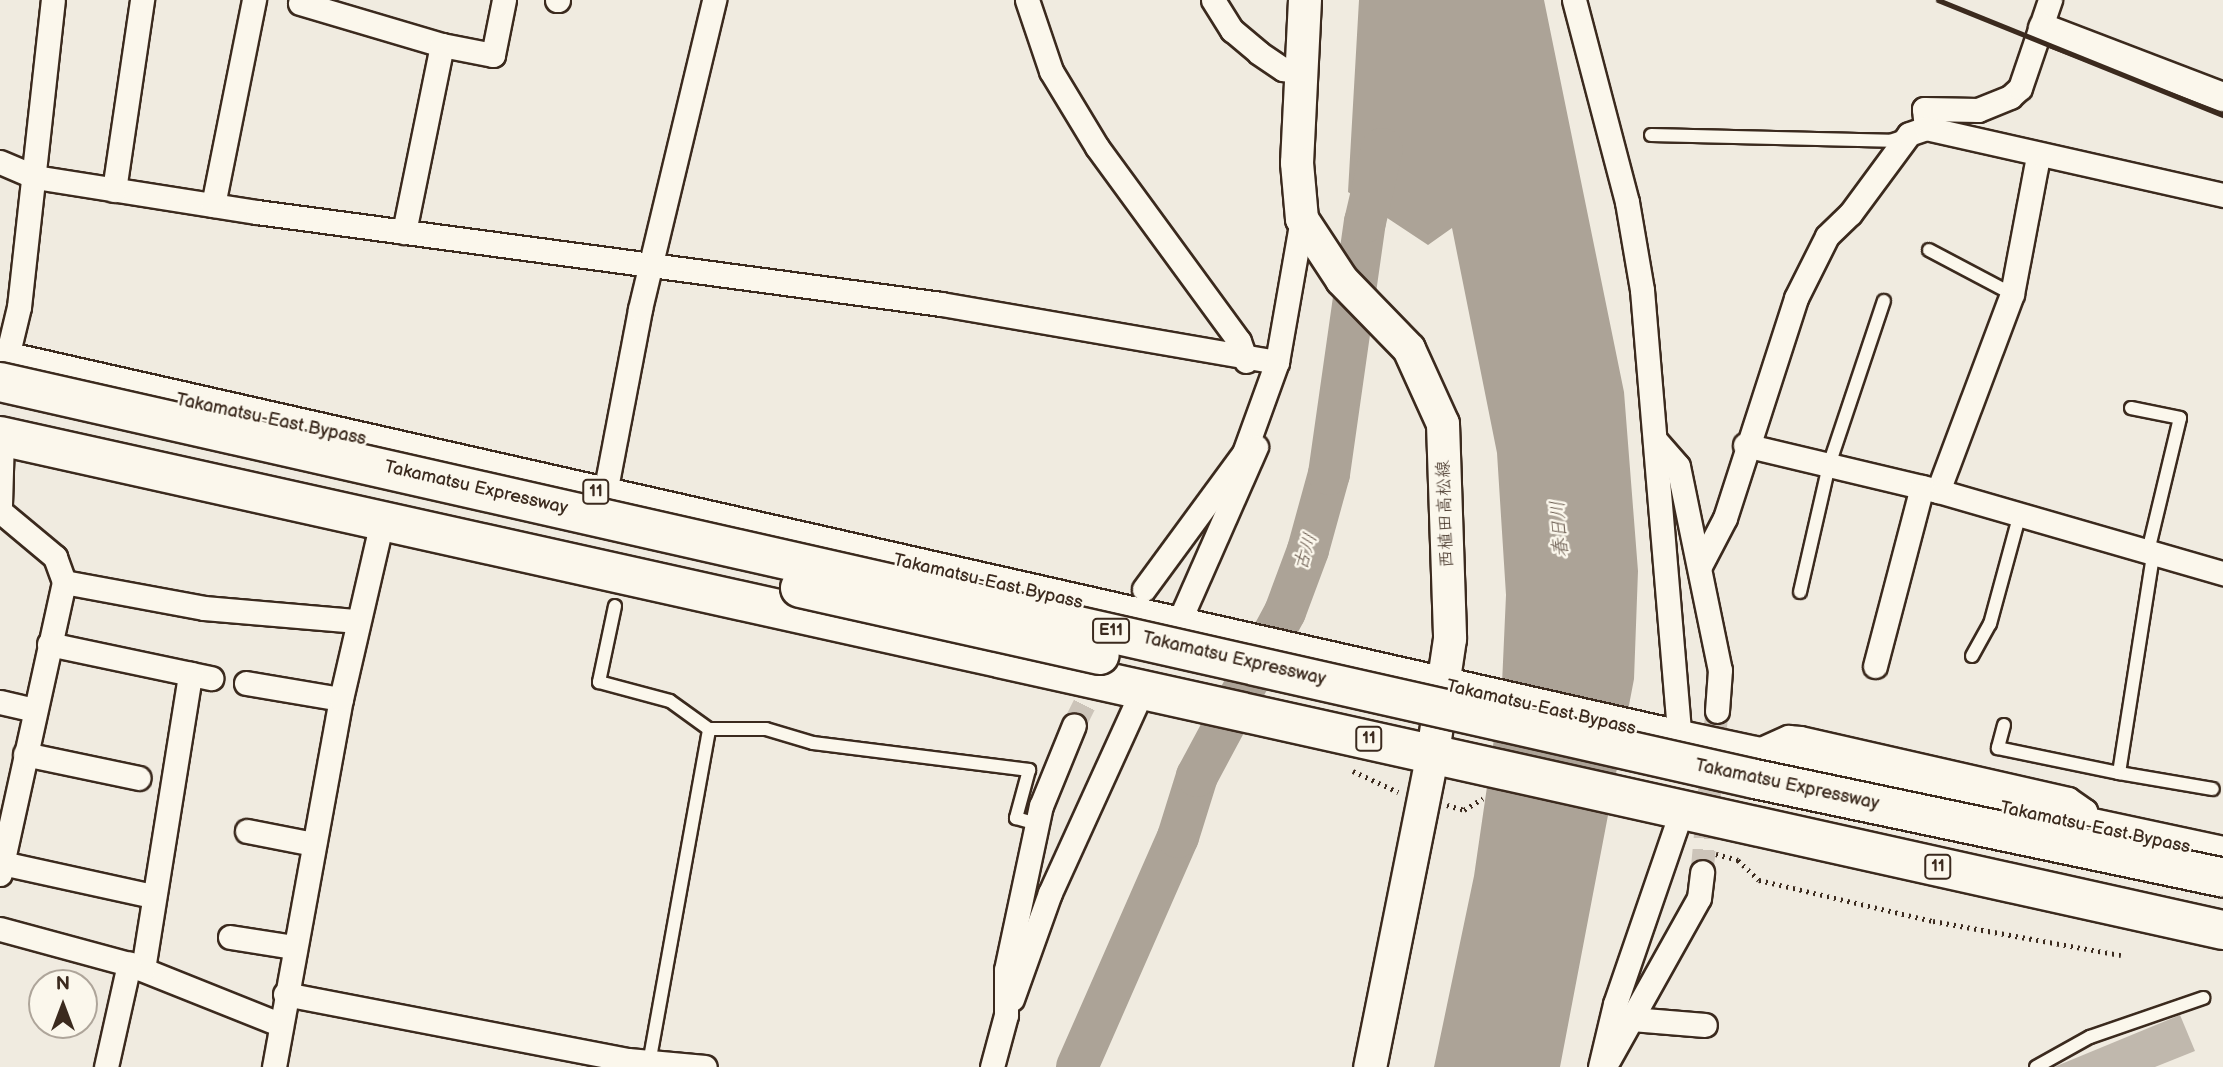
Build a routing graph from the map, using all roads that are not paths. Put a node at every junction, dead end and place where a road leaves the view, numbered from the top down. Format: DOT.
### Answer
graph roads {
  1 [pos="53,0"];
  2 [pos="142,0"];
  3 [pos="254,0"];
  4 [pos="504,0"];
  5 [pos="713,0"];
  6 [pos="1027,0"];
  7 [pos="1213,0"];
  8 [pos="1305,0"];
  9 [pos="1574,0"];
  10 [pos="2050,0"];
  11 [pos="300,3"];
  12 [pos="2043,28"];
  13 [pos="442,45"];
  14 [pos="1302,72"];
  15 [pos="2223,97"];
  16 [pos="1918,131"];
  17 [pos="1651,135"];
  18 [pos="2038,156"];
  19 [pos="0,162"];
  20 [pos="35,177"];
  21 [pos="114,190"];
  22 [pos="2223,195"];
  23 [pos="213,205"];
  24 [pos="404,232"];
  25 [pos="1309,233"];
  26 [pos="1929,250"];
  27 [pos="654,266"];
  28 [pos="2012,294"];
  29 [pos="1885,301"];
  30 [pos="1246,361"];
  31 [pos="1277,362"];
  32 [pos="2,367"];
  33 [pos="1268,395"];
  34 [pos="2131,408"];
  35 [pos="1,427"];
  36 [pos="1658,443"];
  37 [pos="1745,445"];
  38 [pos="1829,465"];
  39 [pos="1930,489"];
  40 [pos="605,493"];
  41 [pos="0,505"];
  42 [pos="0,511"];
  43 [pos="2019,517"];
  44 [pos="382,522"];
  45 [pos="2150,555"];
  46 [pos="1700,566"];
  47 [pos="2223,573"];
  48 [pos="64,582"];
  49 [pos="1144,589"];
  50 [pos="1800,592"];
  51 [pos="615,606"];
  52 [pos="358,621"];
  53 [pos="1184,628"];
  54 [pos="49,645"];
  55 [pos="1972,656"];
  56 [pos="1875,666"];
  57 [pos="246,683"];
  58 [pos="1458,689"];
  59 [pos="1149,695"];
  60 [pos="341,699"];
  61 [pos="0,702"];
  62 [pos="34,710"];
  63 [pos="1717,711"];
  64 [pos="1074,724"];
  65 [pos="2004,725"];
  66 [pos="709,729"];
  67 [pos="1671,738"];
  68 [pos="25,754"];
  69 [pos="1447,756"];
  70 [pos="2119,773"];
  71 [pos="139,778"];
  72 [pos="2213,789"];
  73 [pos="1669,818"];
  74 [pos="1037,824"];
  75 [pos="247,831"];
  76 [pos="313,844"];
  77 [pos="2223,856"];
  78 [pos="1,869"];
  79 [pos="1702,872"];
  80 [pos="2223,878"];
  81 [pos="152,896"];
  82 [pos="2216,925"];
  83 [pos="0,929"];
  84 [pos="230,937"];
  85 [pos="294,947"];
  86 [pos="136,966"];
  87 [pos="285,994"];
  88 [pos="2203,998"];
  89 [pos="1006,1015"];
  90 [pos="1632,1019"];
  91 [pos="279,1024"];
  92 [pos="1705,1025"];
  93 [pos="999,1044"];
  94 [pos="650,1059"];
  95 [pos="106,1067"];
  96 [pos="274,1067"];
  97 [pos="705,1067"];
  98 [pos="977,1067"];
  99 [pos="992,1067"];
  100 [pos="1370,1067"];
  101 [pos="1602,1067"];
  102 [pos="2036,1067"];
  1 -- 20 [label="street"];
  2 -- 21 [label="street"];
  3 -- 23 [label="street"];
  4 -- 13 [label="street"];
  5 -- 27 [label="street"];
  6 -- 30 [label="street"];
  7 -- 14 [label="street"];
  8 -- 14 [label="main road"];
  9 -- 36 [label="street"];
  10 -- 12 [label="street"];
  11 -- 13 [label="street"];
  12 -- 15 [label="street"];
  12 -- 16 [label="street"];
  13 -- 24 [label="street"];
  14 -- 25 [label="main road"];
  16 -- 17 [label="lane"];
  16 -- 18 [label="street"];
  16 -- 37 [label="street"];
  18 -- 22 [label="street"];
  18 -- 28 [label="street"];
  19 -- 20 [label="street"];
  20 -- 21 [label="street"];
  20 -- 32 [label="street"];
  21 -- 23 [label="street"];
  23 -- 24 [label="street"];
  24 -- 27 [label="street"];
  25 -- 31 [label="street"];
  25 -- 58 [label="main road, 西植田高松線"];
  26 -- 28 [label="lane"];
  27 -- 30 [label="street"];
  27 -- 40 [label="street"];
  28 -- 39 [label="street"];
  29 -- 38 [label="lane"];
  30 -- 31 [label="street"];
  31 -- 33 [label="street"];
  32 -- 40 [label="highway, Takamatsu-East Bypass / 11"];
  32 -- 80 [label="highway, Takamatsu Expressway / E11, bridge"];
  33 -- 49 [label="street"];
  33 -- 53 [label="street"];
  34 -- 45 [label="lane"];
  35 -- 41 [label="street"];
  35 -- 44 [label="highway, 11"];
  35 -- 82 [label="highway, Takamatsu Expressway / E11, bridge"];
  36 -- 46 [label="street"];
  36 -- 67 [label="street"];
  37 -- 38 [label="street"];
  37 -- 46 [label="street"];
  38 -- 39 [label="street"];
  38 -- 50 [label="lane"];
  39 -- 43 [label="street"];
  39 -- 56 [label="street"];
  40 -- 53 [label="highway, Takamatsu-East Bypass / 11"];
  42 -- 48 [label="street"];
  43 -- 45 [label="street"];
  43 -- 55 [label="lane"];
  44 -- 52 [label="street"];
  44 -- 59 [label="highway, 11"];
  45 -- 47 [label="street"];
  45 -- 70 [label="lane"];
  46 -- 63 [label="street"];
  48 -- 52 [label="street"];
  48 -- 54 [label="street"];
  51 -- 66 [label="lane"];
  52 -- 60 [label="street"];
  53 -- 58 [label="highway, Takamatsu-East Bypass / 11"];
  54 -- 62 [label="street"];
  54 -- 81 [label="street"];
  57 -- 60 [label="street"];
  58 -- 67 [label="highway, Takamatsu-East Bypass / 11"];
  58 -- 69 [label="main road, 西植田高松線"];
  59 -- 69 [label="highway, 11"];
  59 -- 89 [label="street"];
  60 -- 76 [label="street"];
  61 -- 62 [label="street"];
  62 -- 68 [label="street"];
  64 -- 74 [label="street"];
  65 -- 70 [label="lane"];
  66 -- 74 [label="lane"];
  66 -- 94 [label="lane"];
  67 -- 77 [label="highway, Takamatsu-East Bypass / 11"];
  68 -- 71 [label="street"];
  68 -- 78 [label="street"];
  69 -- 73 [label="highway, 11"];
  69 -- 100 [label="main road, 西植田高松線"];
  70 -- 72 [label="lane"];
  73 -- 82 [label="highway, 11"];
  73 -- 101 [label="street"];
  74 -- 89 [label="street"];
  75 -- 76 [label="street"];
  76 -- 85 [label="street"];
  78 -- 81 [label="street"];
  79 -- 90 [label="street"];
  81 -- 86 [label="street"];
  83 -- 86 [label="street"];
  84 -- 85 [label="street"];
  85 -- 87 [label="street"];
  86 -- 91 [label="street"];
  86 -- 95 [label="street"];
  87 -- 91 [label="street"];
  87 -- 94 [label="street"];
  88 -- 102 [label="lane"];
  89 -- 93 [label="street"];
  90 -- 92 [label="street"];
  90 -- 101 [label="street"];
  91 -- 96 [label="street"];
  93 -- 98 [label="street"];
  93 -- 99 [label="street"];
  94 -- 97 [label="street"];
}
